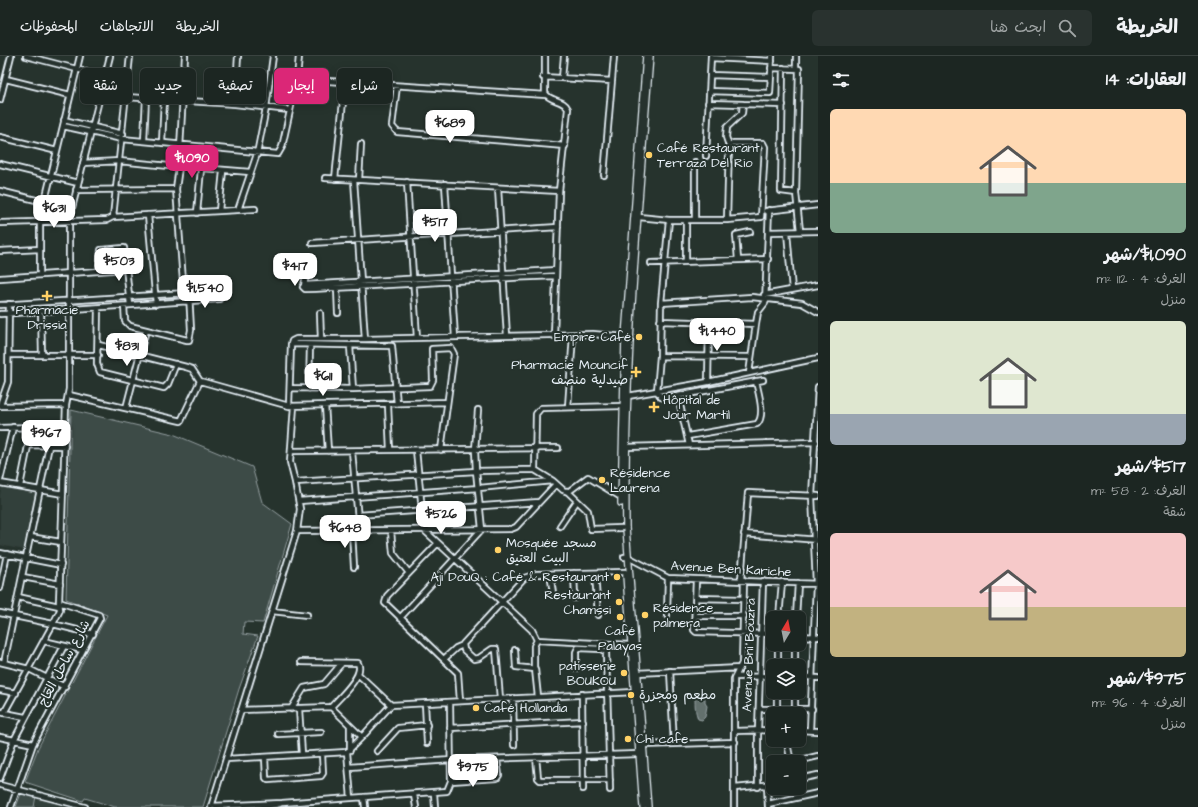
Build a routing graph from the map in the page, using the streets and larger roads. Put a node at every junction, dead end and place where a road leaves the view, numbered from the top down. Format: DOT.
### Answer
graph roads {
  1 [pos="11,56"];
  2 [pos="26,56"];
  3 [pos="80,56"];
  4 [pos="110,56"];
  5 [pos="130,56"];
  6 [pos="185,56"];
  7 [pos="238,56"];
  8 [pos="274,56"];
  9 [pos="299,56"];
  10 [pos="545,56"];
  11 [pos="564,56"];
  12 [pos="614,56"];
  13 [pos="646,56"];
  14 [pos="650,56"];
  15 [pos="796,56"];
  16 [pos="711,57"];
  17 [pos="772,59"];
  18 [pos="107,68"];
  19 [pos="129,68"];
  20 [pos="184,68"];
  21 [pos="237,68"];
  22 [pos="298,68"];
  23 [pos="771,68"];
  24 [pos="783,68"];
  25 [pos="796,68"];
  26 [pos="76,70"];
  27 [pos="80,71"];
  28 [pos="710,75"];
  29 [pos="543,77"];
  30 [pos="771,77"];
  31 [pos="562,78"];
  32 [pos="6,79"];
  33 [pos="612,81"];
  34 [pos="392,86"];
  35 [pos="397,86"];
  36 [pos="709,91"];
  37 [pos="70,95"];
  38 [pos="546,95"];
  39 [pos="0,100"];
  40 [pos="708,103"];
  41 [pos="98,104"];
  42 [pos="125,104"];
  43 [pos="146,104"];
  44 [pos="164,104"];
  45 [pos="182,104"];
  46 [pos="235,104"];
  47 [pos="291,104"];
  48 [pos="343,104"];
  49 [pos="743,104"];
  50 [pos="783,105"];
  51 [pos="266,108"];
  52 [pos="289,110"];
  53 [pos="64,120"];
  54 [pos="63,126"];
  55 [pos="92,127"];
  56 [pos="91,133"];
  57 [pos="122,134"];
  58 [pos="0,137"];
  59 [pos="122,139"];
  60 [pos="144,141"];
  61 [pos="162,143"];
  62 [pos="180,144"];
  63 [pos="361,144"];
  64 [pos="565,146"];
  65 [pos="729,146"];
  66 [pos="203,147"];
  67 [pos="57,151"];
  68 [pos="257,154"];
  69 [pos="706,156"];
  70 [pos="119,161"];
  71 [pos="695,162"];
  72 [pos="83,163"];
  73 [pos="0,164"];
  74 [pos="179,168"];
  75 [pos="201,168"];
  76 [pos="223,171"];
  77 [pos="250,172"];
  78 [pos="604,175"];
  79 [pos="50,177"];
  80 [pos="325,178"];
  81 [pos="335,179"];
  82 [pos="357,180"];
  83 [pos="407,182"];
  84 [pos="78,183"];
  85 [pos="445,184"];
  86 [pos="498,188"];
  87 [pos="176,189"];
  88 [pos="76,190"];
  89 [pos="116,190"];
  90 [pos="0,191"];
  91 [pos="559,191"];
  92 [pos="796,193"];
  93 [pos="44,202"];
  94 [pos="818,205"];
  95 [pos="798,208"];
  96 [pos="238,210"];
  97 [pos="255,210"];
  98 [pos="769,210"];
  99 [pos="219,211"];
  100 [pos="763,211"];
  101 [pos="197,212"];
  102 [pos="176,214"];
  103 [pos="148,215"];
  104 [pos="113,217"];
  105 [pos="639,217"];
  106 [pos="69,220"];
  107 [pos="669,220"];
  108 [pos="686,220"];
  109 [pos="695,220"];
  110 [pos="727,220"];
  111 [pos="40,221"];
  112 [pos="0,223"];
  113 [pos="558,227"];
  114 [pos="501,231"];
  115 [pos="800,231"];
  116 [pos="818,231"];
  117 [pos="750,232"];
  118 [pos="768,232"];
  119 [pos="787,232"];
  120 [pos="449,234"];
  121 [pos="410,237"];
  122 [pos="358,240"];
  123 [pos="312,243"];
  124 [pos="40,249"];
  125 [pos="0,251"];
  126 [pos="768,259"];
  127 [pos="738,260"];
  128 [pos="686,261"];
  129 [pos="651,263"];
  130 [pos="664,263"];
  131 [pos="307,267"];
  132 [pos="126,269"];
  133 [pos="556,270"];
  134 [pos="98,271"];
  135 [pos="504,272"];
  136 [pos="69,273"];
  137 [pos="40,275"];
  138 [pos="556,276"];
  139 [pos="0,278"];
  140 [pos="413,278"];
  141 [pos="451,278"];
  142 [pos="504,278"];
  143 [pos="362,284"];
  144 [pos="413,284"];
  145 [pos="818,285"];
  146 [pos="304,286"];
  147 [pos="337,288"];
  148 [pos="218,290"];
  149 [pos="792,290"];
  150 [pos="190,293"];
  151 [pos="184,294"];
  152 [pos="155,295"];
  153 [pos="129,297"];
  154 [pos="764,297"];
  155 [pos="219,299"];
  156 [pos="69,300"];
  157 [pos="190,302"];
  158 [pos="661,303"];
  159 [pos="9,304"];
  160 [pos="156,304"];
  161 [pos="0,305"];
  162 [pos="124,306"];
  163 [pos="130,306"];
  164 [pos="98,308"];
  165 [pos="69,309"];
  166 [pos="41,311"];
  167 [pos="818,312"];
  168 [pos="9,313"];
  169 [pos="320,313"];
  170 [pos="338,313"];
  171 [pos="0,314"];
  172 [pos="660,321"];
  173 [pos="709,322"];
  174 [pos="756,324"];
  175 [pos="146,330"];
  176 [pos="573,335"];
  177 [pos="507,336"];
  178 [pos="554,336"];
  179 [pos="455,337"];
  180 [pos="625,337"];
  181 [pos="417,338"];
  182 [pos="321,339"];
  183 [pos="365,339"];
  184 [pos="292,344"];
  185 [pos="99,345"];
  186 [pos="310,345"];
  187 [pos="350,346"];
  188 [pos="10,355"];
  189 [pos="42,355"];
  190 [pos="98,355"];
  191 [pos="139,355"];
  192 [pos="68,356"];
  193 [pos="660,356"];
  194 [pos="709,356"];
  195 [pos="751,357"];
  196 [pos="818,358"];
  197 [pos="176,364"];
  198 [pos="749,373"];
  199 [pos="133,380"];
  200 [pos="763,380"];
  201 [pos="200,381"];
  202 [pos="756,381"];
  203 [pos="708,382"];
  204 [pos="818,387"];
  205 [pos="290,388"];
  206 [pos="309,389"];
  207 [pos="353,389"];
  208 [pos="396,389"];
  209 [pos="657,391"];
  210 [pos="69,396"];
  211 [pos="628,396"];
  212 [pos="678,396"];
  213 [pos="447,402"];
  214 [pos="397,404"];
  215 [pos="0,405"];
  216 [pos="66,405"];
  217 [pos="325,405"];
  218 [pos="388,405"];
  219 [pos="291,406"];
  220 [pos="623,406"];
  221 [pos="568,407"];
  222 [pos="818,407"];
  223 [pos="126,408"];
  224 [pos="478,410"];
  225 [pos="32,426"];
  226 [pos="65,426"];
  227 [pos="13,427"];
  228 [pos="0,428"];
  229 [pos="699,435"];
  230 [pos="688,436"];
  231 [pos="816,442"];
  232 [pos="29,445"];
  233 [pos="689,445"];
  234 [pos="700,445"];
  235 [pos="49,446"];
  236 [pos="64,446"];
  237 [pos="626,447"];
  238 [pos="558,448"];
  239 [pos="817,448"];
  240 [pos="536,449"];
  241 [pos="390,450"];
  242 [pos="416,450"];
  243 [pos="441,450"];
  244 [pos="475,450"];
  245 [pos="291,451"];
  246 [pos="328,451"];
  247 [pos="352,451"];
  248 [pos="535,470"];
  249 [pos="476,471"];
  250 [pos="420,474"];
  251 [pos="356,477"];
  252 [pos="0,482"];
  253 [pos="295,482"];
  254 [pos="554,482"];
  255 [pos="20,486"];
  256 [pos="479,488"];
  257 [pos="39,491"];
  258 [pos="567,491"];
  259 [pos="421,492"];
  260 [pos="63,494"];
  261 [pos="812,496"];
  262 [pos="818,496"];
  263 [pos="357,497"];
  264 [pos="621,497"];
  265 [pos="299,501"];
  266 [pos="577,501"];
  267 [pos="539,502"];
  268 [pos="480,506"];
  269 [pos="423,510"];
  270 [pos="358,515"];
  271 [pos="560,526"];
  272 [pos="622,528"];
  273 [pos="482,529"];
  274 [pos="424,530"];
  275 [pos="297,531"];
  276 [pos="352,531"];
  277 [pos="359,531"];
  278 [pos="391,531"];
  279 [pos="744,534"];
  280 [pos="30,537"];
  281 [pos="816,540"];
  282 [pos="61,542"];
  283 [pos="438,542"];
  284 [pos="0,553"];
  285 [pos="7,554"];
  286 [pos="626,557"];
  287 [pos="27,558"];
  288 [pos="455,558"];
  289 [pos="61,565"];
  290 [pos="816,565"];
  291 [pos="354,567"];
  292 [pos="625,572"];
  293 [pos="409,573"];
  294 [pos="574,573"];
  295 [pos="595,573"];
  296 [pos="550,574"];
  297 [pos="23,577"];
  298 [pos="668,578"];
  299 [pos="696,580"];
  300 [pos="742,580"];
  301 [pos="762,581"];
  302 [pos="782,582"];
  303 [pos="798,583"];
  304 [pos="60,584"];
  305 [pos="817,584"];
  306 [pos="0,588"];
  307 [pos="553,593"];
  308 [pos="18,597"];
  309 [pos="575,598"];
  310 [pos="696,598"];
  311 [pos="743,599"];
  312 [pos="502,602"];
  313 [pos="59,604"];
  314 [pos="272,611"];
  315 [pos="780,611"];
  316 [pos="796,611"];
  317 [pos="0,613"];
  318 [pos="308,615"];
  319 [pos="598,615"];
  320 [pos="667,615"];
  321 [pos="695,616"];
  322 [pos="744,616"];
  323 [pos="14,617"];
  324 [pos="400,618"];
  325 [pos="53,624"];
  326 [pos="93,634"];
  327 [pos="743,634"];
  328 [pos="760,634"];
  329 [pos="766,634"];
  330 [pos="806,636"];
  331 [pos="816,637"];
  332 [pos="537,640"];
  333 [pos="44,641"];
  334 [pos="463,645"];
  335 [pos="630,645"];
  336 [pos="64,646"];
  337 [pos="82,650"];
  338 [pos="515,650"];
  339 [pos="444,659"];
  340 [pos="301,662"];
  341 [pos="2,663"];
  342 [pos="342,663"];
  343 [pos="534,668"];
  344 [pos="576,668"];
  345 [pos="740,668"];
  346 [pos="29,669"];
  347 [pos="670,671"];
  348 [pos="637,673"];
  349 [pos="359,675"];
  350 [pos="759,676"];
  351 [pos="766,676"];
  352 [pos="806,676"];
  353 [pos="735,677"];
  354 [pos="816,677"];
  355 [pos="48,678"];
  356 [pos="65,687"];
  357 [pos="0,690"];
  358 [pos="634,692"];
  359 [pos="16,693"];
  360 [pos="607,693"];
  361 [pos="582,694"];
  362 [pos="538,696"];
  363 [pos="513,698"];
  364 [pos="500,699"];
  365 [pos="460,701"];
  366 [pos="450,702"];
  367 [pos="425,703"];
  368 [pos="391,704"];
  369 [pos="331,707"];
  370 [pos="291,709"];
  371 [pos="299,709"];
  372 [pos="758,709"];
  373 [pos="806,709"];
  374 [pos="812,709"];
  375 [pos="241,710"];
  376 [pos="766,710"];
  377 [pos="2,713"];
  378 [pos="25,717"];
  379 [pos="583,721"];
  380 [pos="426,725"];
  381 [pos="513,725"];
  382 [pos="350,726"];
  383 [pos="450,728"];
  384 [pos="735,730"];
  385 [pos="758,730"];
  386 [pos="766,730"];
  387 [pos="806,730"];
  388 [pos="810,730"];
  389 [pos="818,731"];
  390 [pos="321,732"];
  391 [pos="300,733"];
  392 [pos="278,734"];
  393 [pos="0,736"];
  394 [pos="362,737"];
  395 [pos="14,740"];
  396 [pos="427,742"];
  397 [pos="735,742"];
  398 [pos="33,744"];
  399 [pos="674,744"];
  400 [pos="514,745"];
  401 [pos="643,745"];
  402 [pos="349,751"];
  403 [pos="378,751"];
  404 [pos="302,754"];
  405 [pos="322,754"];
  406 [pos="638,754"];
  407 [pos="609,756"];
  408 [pos="818,756"];
  409 [pos="265,757"];
  410 [pos="583,757"];
  411 [pos="536,758"];
  412 [pos="226,759"];
  413 [pos="806,759"];
  414 [pos="451,760"];
  415 [pos="497,760"];
  416 [pos="2,763"];
  417 [pos="349,768"];
  418 [pos="818,775"];
  419 [pos="0,778"];
  420 [pos="806,778"];
  421 [pos="582,780"];
  422 [pos="610,780"];
  423 [pos="451,781"];
  424 [pos="0,785"];
  425 [pos="766,786"];
  426 [pos="758,787"];
  427 [pos="17,788"];
  428 [pos="734,788"];
  429 [pos="584,789"];
  430 [pos="610,790"];
  431 [pos="434,793"];
  432 [pos="818,793"];
  433 [pos="414,794"];
  434 [pos="767,795"];
  435 [pos="364,797"];
  436 [pos="799,797"];
  437 [pos="351,798"];
  438 [pos="282,803"];
  439 [pos="768,805"];
  440 [pos="211,806"];
  441 [pos="11,807"];
  442 [pos="85,807"];
  443 [pos="262,807"];
  444 [pos="366,807"];
  445 [pos="416,807"];
  446 [pos="435,807"];
  447 [pos="643,807"];
  448 [pos="648,807"];
  449 [pos="734,807"];
  1 -- 32 [label="street"];
  2 -- 26 [label="street"];
  3 -- 26 [label="street"];
  4 -- 18 [label="street"];
  5 -- 19 [label="street"];
  6 -- 20 [label="street"];
  7 -- 21 [label="street"];
  8 -- 51 [label="street"];
  9 -- 22 [label="street"];
  10 -- 29 [label="street"];
  11 -- 31 [label="street"];
  12 -- 33 [label="street"];
  13 -- 180 [label="street"];
  14 -- 105 [label="street"];
  15 -- 25 [label="street"];
  16 -- 17 [label="street"];
  16 -- 28 [label="street"];
  17 -- 23 [label="street"];
  23 -- 24 [label="street"];
  23 -- 30 [label="street"];
  24 -- 25 [label="street"];
  24 -- 50 [label="street"];
  25 -- 92 [label="street"];
  26 -- 27 [label="street"];
  26 -- 37 [label="street"];
  28 -- 30 [label="street"];
  28 -- 36 [label="street"];
  29 -- 31 [label="street"];
  29 -- 38 [label="street"];
  30 -- 36 [label="street"];
  31 -- 33 [label="street"];
  32 -- 37 [label="street"];
  32 -- 39 [label="street"];
  33 -- 78 [label="street"];
  34 -- 35 [label="street"];
  35 -- 38 [label="street"];
  35 -- 64 [label="street"];
  36 -- 40 [label="street"];
  37 -- 53 [label="street"];
  38 -- 64 [label="street"];
  40 -- 49 [label="street"];
  40 -- 69 [label="street"];
  41 -- 55 [label="street"];
  42 -- 57 [label="street"];
  43 -- 60 [label="street"];
  44 -- 61 [label="street"];
  45 -- 62 [label="street"];
  46 -- 51 [label="street"];
  47 -- 52 [label="street"];
  48 -- 81 [label="street"];
  49 -- 50 [label="street"];
  49 -- 65 [label="street"];
  50 -- 92 [label="street"];
  51 -- 52 [label="street"];
  51 -- 68 [label="street"];
  52 -- 68 [label="street"];
  53 -- 54 [label="street"];
  53 -- 55 [label="street"];
  54 -- 56 [label="street"];
  54 -- 67 [label="street"];
  55 -- 56 [label="street"];
  55 -- 57 [label="street"];
  56 -- 59 [label="street"];
  56 -- 72 [label="street"];
  57 -- 59 [label="street"];
  58 -- 67 [label="street"];
  59 -- 60 [label="street"];
  59 -- 70 [label="street"];
  60 -- 61 [label="street"];
  61 -- 62 [label="street"];
  62 -- 66 [label="street"];
  62 -- 74 [label="street"];
  63 -- 82 [label="street"];
  64 -- 91 [label="street"];
  65 -- 100 [label="street"];
  65 -- 110 [label="street"];
  66 -- 68 [label="street"];
  66 -- 75 [label="street"];
  67 -- 79 [label="street"];
  68 -- 77 [label="street"];
  70 -- 72 [label="street"];
  70 -- 74 [label="street"];
  70 -- 89 [label="street"];
  71 -- 109 [label="street"];
  72 -- 84 [label="street"];
  73 -- 79 [label="street"];
  74 -- 87 [label="street"];
  75 -- 76 [label="street"];
  75 -- 101 [label="street"];
  76 -- 77 [label="street"];
  76 -- 99 [label="street"];
  77 -- 96 [label="street"];
  79 -- 84 [label="street"];
  79 -- 93 [label="street"];
  80 -- 81 [label="street"];
  81 -- 82 [label="street"];
  82 -- 83 [label="street"];
  82 -- 122 [label="street"];
  83 -- 85 [label="street"];
  83 -- 121 [label="street"];
  84 -- 88 [label="street"];
  85 -- 86 [label="street"];
  85 -- 120 [label="street"];
  86 -- 91 [label="street"];
  86 -- 114 [label="street"];
  87 -- 89 [label="street"];
  87 -- 102 [label="street"];
  88 -- 89 [label="street"];
  88 -- 106 [label="street"];
  89 -- 104 [label="street"];
  90 -- 93 [label="street"];
  91 -- 113 [label="street"];
  92 -- 95 [label="street"];
  93 -- 111 [label="street"];
  94 -- 95 [label="street"];
  95 -- 98 [label="street"];
  95 -- 115 [label="street"];
  96 -- 97 [label="street"];
  96 -- 99 [label="street"];
  98 -- 100 [label="street"];
  98 -- 118 [label="street"];
  99 -- 101 [label="street"];
  100 -- 110 [label="street"];
  101 -- 102 [label="street"];
  102 -- 103 [label="street"];
  102 -- 151 [label="street"];
  103 -- 104 [label="street"];
  103 -- 152 [label="street"];
  104 -- 106 [label="street"];
  105 -- 107 [label="street"];
  105 -- 211 [label="street"];
  106 -- 111 [label="street"];
  106 -- 136 [label="street"];
  107 -- 108 [label="street"];
  107 -- 130 [label="street"];
  108 -- 109 [label="street"];
  108 -- 128 [label="street"];
  109 -- 110 [label="street"];
  111 -- 112 [label="street"];
  111 -- 124 [label="street"];
  113 -- 114 [label="street"];
  113 -- 133 [label="street"];
  114 -- 120 [label="street"];
  114 -- 135 [label="street"];
  115 -- 116 [label="street"];
  115 -- 119 [label="street"];
  117 -- 127 [label="street"];
  118 -- 119 [label="street"];
  118 -- 126 [label="street"];
  119 -- 149 [label="street"];
  120 -- 121 [label="street"];
  120 -- 141 [label="street"];
  121 -- 122 [label="street"];
  121 -- 140 [label="street"];
  122 -- 123 [label="street"];
  122 -- 143 [label="street"];
  124 -- 125 [label="street"];
  124 -- 137 [label="street"];
  126 -- 127 [label="street"];
  126 -- 154 [label="street"];
  127 -- 128 [label="street"];
  128 -- 130 [label="street"];
  129 -- 130 [label="street"];
  130 -- 158 [label="street"];
  131 -- 146 [label="street"];
  132 -- 134 [label="street"];
  132 -- 134 [label="street"];
  132 -- 153 [label="street"];
  133 -- 135 [label="street"];
  133 -- 138 [label="street"];
  134 -- 136 [label="street"];
  135 -- 141 [label="street"];
  135 -- 142 [label="street"];
  136 -- 137 [label="street"];
  136 -- 156 [label="street"];
  137 -- 139 [label="street"];
  138 -- 142 [label="street"];
  138 -- 178 [label="street"];
  140 -- 141 [label="street"];
  140 -- 143 [label="street"];
  140 -- 144 [label="street"];
  141 -- 142 [label="street"];
  141 -- 144 [label="street"];
  141 -- 179 [label="street"];
  142 -- 177 [label="street"];
  143 -- 144 [label="street"];
  143 -- 146 [label="street"];
  143 -- 147 [label="street"];
  143 -- 183 [label="street"];
  144 -- 181 [label="street"];
  145 -- 149 [label="street"];
  146 -- 147 [label="street"];
  147 -- 170 [label="street"];
  148 -- 150 [label="street"];
  149 -- 154 [label="street"];
  150 -- 151 [label="street"];
  150 -- 157 [label="street"];
  151 -- 152 [label="street"];
  152 -- 153 [label="street"];
  152 -- 160 [label="street"];
  153 -- 156 [label="street"];
  153 -- 163 [label="street"];
  154 -- 158 [label="street"];
  154 -- 167 [label="street"];
  154 -- 174 [label="street"];
  155 -- 157 [label="street"];
  156 -- 159 [label="street"];
  156 -- 165 [label="street"];
  157 -- 160 [label="street"];
  157 -- 175 [label="street"];
  158 -- 172 [label="street"];
  159 -- 161 [label="street"];
  159 -- 168 [label="street"];
  160 -- 163 [label="street"];
  162 -- 163 [label="street"];
  162 -- 164 [label="street"];
  162 -- 175 [label="street"];
  164 -- 165 [label="street"];
  164 -- 185 [label="street"];
  165 -- 166 [label="street"];
  165 -- 192 [label="street"];
  166 -- 168 [label="street"];
  166 -- 189 [label="street"];
  168 -- 171 [label="street"];
  168 -- 188 [label="street"];
  169 -- 182 [label="street"];
  172 -- 173 [label="street"];
  172 -- 193 [label="street"];
  173 -- 174 [label="street"];
  173 -- 194 [label="street"];
  174 -- 195 [label="street"];
  175 -- 191 [label="street"];
  176 -- 178 [label="street"];
  176 -- 180 [label="street"];
  176 -- 221 [label="street"];
  177 -- 178 [label="street"];
  177 -- 179 [label="street"];
  179 -- 181 [label="street"];
  180 -- 220 [label="street"];
  181 -- 183 [label="street"];
  182 -- 183 [label="street"];
  182 -- 184 [label="street"];
  184 -- 186 [label="street"];
  184 -- 205 [label="street"];
  185 -- 190 [label="street"];
  185 -- 191 [label="street"];
  186 -- 187 [label="street"];
  186 -- 206 [label="street"];
  187 -- 207 [label="street"];
  187 -- 208 [label="street"];
  188 -- 189 [label="street"];
  188 -- 215 [label="street"];
  189 -- 192 [label="street"];
  190 -- 192 [label="street"];
  190 -- 199 [label="street"];
  191 -- 197 [label="street"];
  191 -- 199 [label="street"];
  192 -- 210 [label="street"];
  193 -- 194 [label="street"];
  193 -- 209 [label="street"];
  194 -- 195 [label="street"];
  194 -- 203 [label="street"];
  195 -- 198 [label="street"];
  196 -- 198 [label="street"];
  197 -- 199 [label="street"];
  197 -- 201 [label="street"];
  198 -- 203 [label="street"];
  199 -- 223 [label="street"];
  200 -- 202 [label="street"];
  201 -- 219 [label="street"];
  201 -- 223 [label="street"];
  202 -- 212 [label="street"];
  202 -- 229 [label="street"];
  203 -- 209 [label="street"];
  204 -- 222 [label="street"];
  205 -- 206 [label="street"];
  205 -- 219 [label="street"];
  206 -- 207 [label="street"];
  207 -- 208 [label="street"];
  208 -- 213 [label="street"];
  208 -- 214 [label="street"];
  209 -- 211 [label="street"];
  209 -- 212 [label="street"];
  210 -- 216 [label="street"];
  210 -- 223 [label="street"];
  211 -- 237 [label="street"];
  212 -- 230 [label="street"];
  213 -- 214 [label="street"];
  213 -- 243 [label="street"];
  214 -- 218 [label="street"];
  215 -- 216 [label="street"];
  216 -- 226 [label="street"];
  217 -- 218 [label="street"];
  217 -- 219 [label="street"];
  217 -- 246 [label="street"];
  218 -- 241 [label="street"];
  219 -- 245 [label="street"];
  220 -- 221 [label="street"];
  220 -- 264 [label="street"];
  221 -- 240 [label="street"];
  222 -- 231 [label="street"];
  224 -- 244 [label="street"];
  225 -- 226 [label="street"];
  225 -- 227 [label="street"];
  225 -- 232 [label="street"];
  226 -- 236 [label="street"];
  227 -- 228 [label="street"];
  227 -- 252 [label="street"];
  229 -- 230 [label="street"];
  229 -- 234 [label="street"];
  230 -- 233 [label="street"];
  231 -- 234 [label="street"];
  231 -- 239 [label="street"];
  232 -- 235 [label="street"];
  232 -- 255 [label="street"];
  233 -- 234 [label="street"];
  233 -- 237 [label="street"];
  235 -- 236 [label="street"];
  235 -- 257 [label="street"];
  236 -- 260 [label="street"];
  237 -- 286 [label="street"];
  238 -- 240 [label="street"];
  239 -- 261 [label="street"];
  240 -- 244 [label="street"];
  240 -- 248 [label="street"];
  241 -- 242 [label="street"];
  241 -- 247 [label="street"];
  242 -- 243 [label="street"];
  242 -- 250 [label="street"];
  243 -- 244 [label="street"];
  244 -- 249 [label="street"];
  245 -- 246 [label="street"];
  245 -- 253 [label="street"];
  246 -- 247 [label="street"];
  247 -- 251 [label="street"];
  248 -- 249 [label="street"];
  248 -- 254 [label="street"];
  249 -- 250 [label="street"];
  249 -- 256 [label="street"];
  250 -- 251 [label="street"];
  250 -- 259 [label="street"];
  251 -- 253 [label="street"];
  251 -- 263 [label="street"];
  252 -- 255 [label="street"];
  253 -- 265 [label="street"];
  254 -- 256 [label="street"];
  254 -- 258 [label="street"];
  254 -- 267 [label="street"];
  255 -- 257 [label="street"];
  256 -- 259 [label="street"];
  256 -- 268 [label="street"];
  257 -- 260 [label="street"];
  257 -- 280 [label="street"];
  258 -- 264 [label="street"];
  258 -- 266 [label="street"];
  259 -- 263 [label="street"];
  259 -- 269 [label="street"];
  260 -- 282 [label="street"];
  261 -- 262 [label="street"];
  261 -- 279 [label="street"];
  261 -- 281 [label="street"];
  263 -- 265 [label="street"];
  263 -- 270 [label="street"];
  264 -- 272 [label="street"];
  265 -- 275 [label="street"];
  266 -- 271 [label="street"];
  266 -- 272 [label="street"];
  267 -- 268 [label="street"];
  267 -- 273 [label="street"];
  268 -- 269 [label="street"];
  268 -- 273 [label="street"];
  269 -- 270 [label="street"];
  269 -- 274 [label="street"];
  270 -- 277 [label="street"];
  272 -- 286 [label="street"];
  273 -- 274 [label="street"];
  273 -- 288 [label="street"];
  274 -- 278 [label="street"];
  274 -- 283 [label="street"];
  275 -- 276 [label="street"];
  275 -- 314 [label="street"];
  276 -- 277 [label="street"];
  276 -- 291 [label="street"];
  277 -- 278 [label="street"];
  278 -- 293 [label="street"];
  279 -- 281 [label="street"];
  279 -- 300 [label="street"];
  280 -- 282 [label="street"];
  280 -- 287 [label="street"];
  281 -- 290 [label="street"];
  282 -- 289 [label="street"];
  283 -- 288 [label="street"];
  283 -- 293 [label="street"];
  284 -- 285 [label="street"];
  285 -- 287 [label="street"];
  285 -- 306 [label="street"];
  286 -- 292 [label="street"];
  286 -- 298 [label="street, Avenue Ben Kariche"];
  286 -- 348 [label="street"];
  287 -- 289 [label="street"];
  287 -- 297 [label="street"];
  288 -- 312 [label="street"];
  288 -- 324 [label="street"];
  289 -- 304 [label="street"];
  290 -- 305 [label="street"];
  292 -- 295 [label="street"];
  292 -- 335 [label="street"];
  293 -- 324 [label="street"];
  294 -- 295 [label="street"];
  294 -- 296 [label="street"];
  294 -- 309 [label="street"];
  295 -- 319 [label="street"];
  296 -- 307 [label="street"];
  296 -- 312 [label="street"];
  297 -- 304 [label="street"];
  297 -- 308 [label="street"];
  298 -- 299 [label="street, Avenue Ben Kariche"];
  298 -- 320 [label="street"];
  299 -- 300 [label="street, Avenue Ben Kariche"];
  299 -- 310 [label="street"];
  300 -- 301 [label="street, Avenue Ben Kariche"];
  300 -- 311 [label="street"];
  301 -- 302 [label="street, Avenue Ben Kariche"];
  301 -- 328 [label="street, Avenue Bni Bouzra"];
  302 -- 303 [label="street, Avenue Ben Kariche"];
  302 -- 315 [label="street"];
  303 -- 305 [label="street, Avenue Ben Kariche"];
  303 -- 316 [label="street"];
  304 -- 313 [label="street"];
  305 -- 331 [label="street"];
  308 -- 313 [label="street"];
  308 -- 323 [label="street"];
  310 -- 311 [label="street"];
  310 -- 321 [label="street"];
  311 -- 322 [label="street"];
  312 -- 332 [label="street"];
  312 -- 334 [label="street"];
  313 -- 325 [label="street"];
  313 -- 326 [label="street, شارع ساحل العاج"];
  314 -- 318 [label="street"];
  314 -- 375 [label="street"];
  317 -- 323 [label="street"];
  321 -- 322 [label="street"];
  321 -- 327 [label="street"];
  322 -- 327 [label="street"];
  323 -- 325 [label="street"];
  323 -- 341 [label="street"];
  324 -- 339 [label="street"];
  325 -- 326 [label="street"];
  325 -- 333 [label="street"];
  326 -- 337 [label="street, شارع ساحل العاج"];
  327 -- 328 [label="street"];
  327 -- 345 [label="street"];
  328 -- 329 [label="street"];
  328 -- 350 [label="street, Avenue Bni Bouzra"];
  330 -- 331 [label="street"];
  331 -- 354 [label="street"];
  332 -- 335 [label="street"];
  332 -- 343 [label="street"];
  333 -- 336 [label="street"];
  333 -- 346 [label="street"];
  334 -- 339 [label="street"];
  334 -- 364 [label="street"];
  335 -- 358 [label="street"];
  336 -- 337 [label="street"];
  336 -- 355 [label="street"];
  337 -- 356 [label="street, شارع ساحل العاج"];
  338 -- 343 [label="street"];
  339 -- 365 [label="street"];
  340 -- 342 [label="street"];
  341 -- 346 [label="street"];
  342 -- 349 [label="street"];
  342 -- 370 [label="street"];
  343 -- 362 [label="street"];
  344 -- 360 [label="street"];
  345 -- 347 [label="street"];
  345 -- 353 [label="street"];
  346 -- 355 [label="street"];
  346 -- 359 [label="street"];
  347 -- 348 [label="street"];
  347 -- 399 [label="street"];
  348 -- 401 [label="street"];
  349 -- 368 [label="street"];
  349 -- 369 [label="street"];
  350 -- 351 [label="street"];
  350 -- 353 [label="street"];
  350 -- 372 [label="street, Avenue Bni Bouzra"];
  352 -- 354 [label="street"];
  353 -- 384 [label="street"];
  354 -- 374 [label="street"];
  355 -- 356 [label="street"];
  355 -- 378 [label="street"];
  356 -- 398 [label="street, شارع ساحل العاج"];
  357 -- 359 [label="street"];
  358 -- 360 [label="street"];
  358 -- 406 [label="street"];
  359 -- 377 [label="street"];
  360 -- 361 [label="street"];
  360 -- 407 [label="street"];
  361 -- 362 [label="street"];
  361 -- 379 [label="street"];
  362 -- 363 [label="street"];
  363 -- 364 [label="street"];
  363 -- 381 [label="street"];
  364 -- 365 [label="street"];
  365 -- 366 [label="street"];
  366 -- 367 [label="street"];
  366 -- 383 [label="street"];
  367 -- 368 [label="street"];
  367 -- 380 [label="street"];
  368 -- 394 [label="street"];
  369 -- 371 [label="street"];
  369 -- 382 [label="street"];
  370 -- 371 [label="street"];
  370 -- 375 [label="street"];
  371 -- 391 [label="street"];
  372 -- 376 [label="street"];
  372 -- 385 [label="street, Avenue Bni Bouzra"];
  373 -- 374 [label="street"];
  374 -- 388 [label="street"];
  375 -- 412 [label="street"];
  377 -- 378 [label="street"];
  378 -- 395 [label="street"];
  379 -- 381 [label="street"];
  379 -- 410 [label="street"];
  380 -- 396 [label="street"];
  380 -- 403 [label="street"];
  381 -- 383 [label="street"];
  381 -- 400 [label="street"];
  382 -- 394 [label="street"];
  382 -- 402 [label="street"];
  383 -- 414 [label="street"];
  384 -- 385 [label="street"];
  384 -- 397 [label="street"];
  385 -- 386 [label="street"];
  385 -- 426 [label="street, Avenue Bni Bouzra"];
  387 -- 388 [label="street"];
  388 -- 389 [label="street"];
  390 -- 391 [label="street"];
  391 -- 392 [label="street"];
  391 -- 404 [label="street"];
  393 -- 395 [label="street"];
  394 -- 402 [label="street"];
  395 -- 398 [label="street"];
  395 -- 416 [label="street"];
  397 -- 399 [label="street"];
  397 -- 428 [label="street"];
  398 -- 427 [label="street, شارع ساحل العاج"];
  399 -- 401 [label="street"];
  401 -- 448 [label="street"];
  402 -- 405 [label="street"];
  402 -- 417 [label="street"];
  404 -- 405 [label="street"];
  404 -- 409 [label="street"];
  405 -- 409 [label="street"];
  406 -- 407 [label="street"];
  406 -- 447 [label="street"];
  407 -- 410 [label="street"];
  407 -- 422 [label="street"];
  408 -- 413 [label="street"];
  409 -- 412 [label="street"];
  410 -- 411 [label="street"];
  410 -- 421 [label="street"];
  411 -- 415 [label="street"];
  411 -- 421 [label="street"];
  412 -- 440 [label="street"];
  414 -- 415 [label="street"];
  414 -- 417 [label="street"];
  414 -- 423 [label="street"];
  415 -- 423 [label="street"];
  416 -- 419 [label="street"];
  417 -- 437 [label="street"];
  418 -- 420 [label="street"];
  421 -- 422 [label="street"];
  421 -- 429 [label="street"];
  422 -- 430 [label="street"];
  423 -- 431 [label="street"];
  424 -- 427 [label="street"];
  425 -- 426 [label="street"];
  426 -- 428 [label="street"];
  427 -- 441 [label="street, شارع ساحل العاج"];
  427 -- 442 [label="street"];
  428 -- 449 [label="street"];
  431 -- 433 [label="street"];
  431 -- 446 [label="street"];
  432 -- 436 [label="street"];
  433 -- 435 [label="street"];
  433 -- 445 [label="street"];
  434 -- 439 [label="street"];
  435 -- 437 [label="street"];
  435 -- 444 [label="street"];
  436 -- 439 [label="street"];
  437 -- 438 [label="street"];
  438 -- 440 [label="street"];
  438 -- 443 [label="street"];
}
